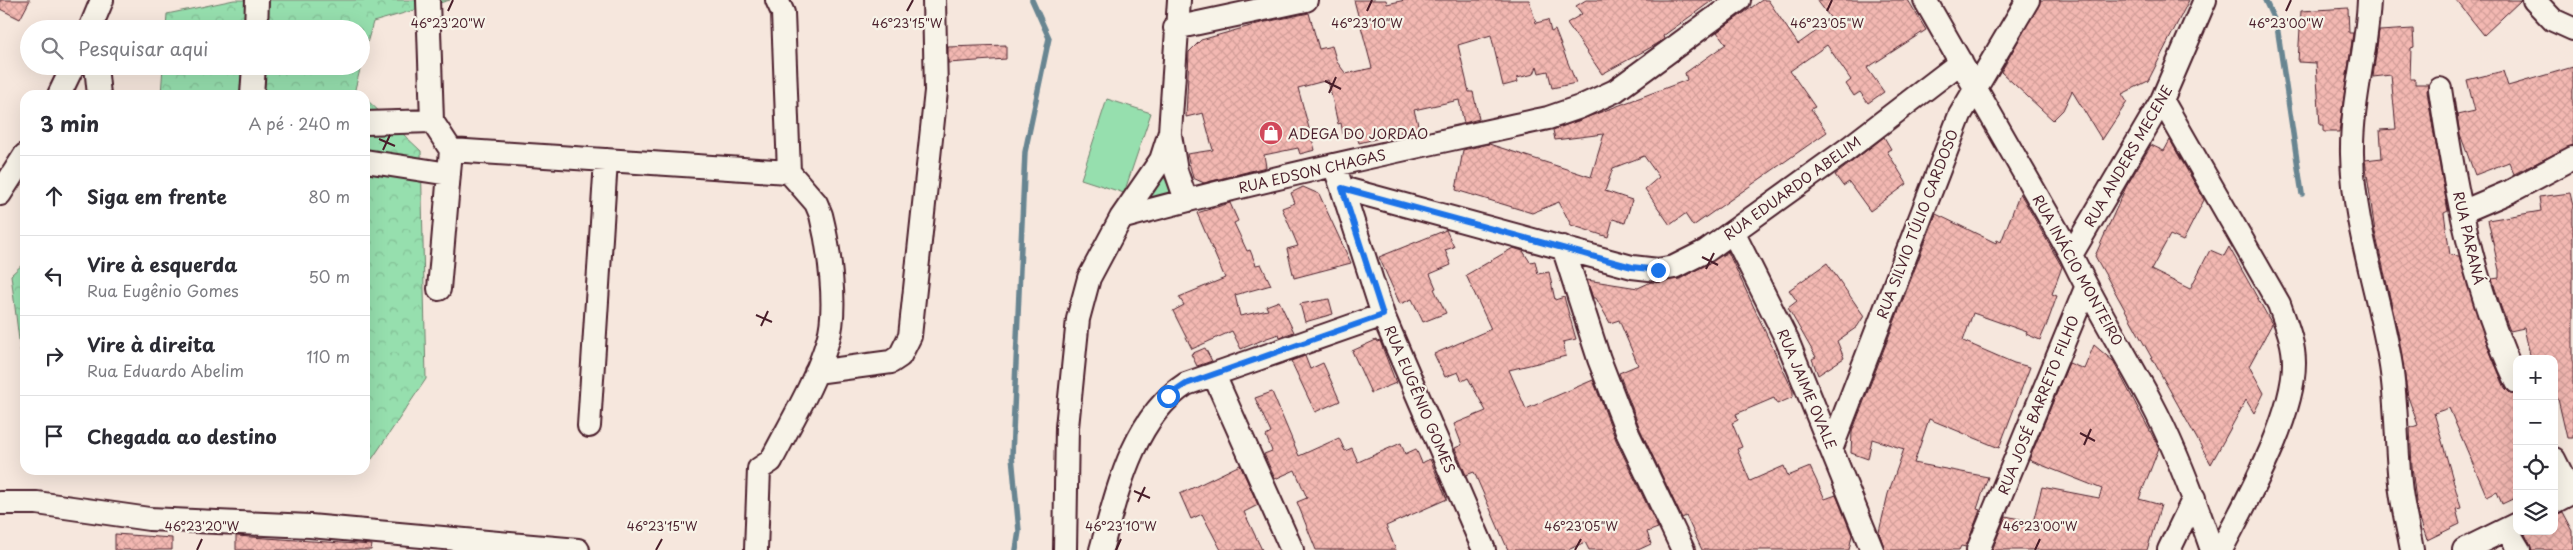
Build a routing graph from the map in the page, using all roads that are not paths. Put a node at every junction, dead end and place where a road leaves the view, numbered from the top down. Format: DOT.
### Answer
graph roads {
  1 [pos="102,0"];
  2 [pos="258,0"];
  3 [pos="428,0"];
  4 [pos="777,0"];
  5 [pos="934,0"];
  6 [pos="1179,0"];
  7 [pos="1306,0"];
  8 [pos="1739,0"];
  9 [pos="1925,0"];
  10 [pos="2205,0"];
  11 [pos="2369,0"];
  12 [pos="2534,0"];
  13 [pos="2025,4"];
  14 [pos="94,20"];
  15 [pos="257,20"];
  16 [pos="1175,28"];
  17 [pos="2573,29"];
  18 [pos="1961,62"];
  19 [pos="69,75"];
  20 [pos="97,75"];
  21 [pos="253,75"];
  22 [pos="1975,86"];
  23 [pos="2440,89"];
  24 [pos="62,90"];
  25 [pos="98,90"];
  26 [pos="252,90"];
  27 [pos="2162,100"];
  28 [pos="432,121"];
  29 [pos="370,123"];
  30 [pos="1170,132"];
  31 [pos="451,150"];
  32 [pos="2573,158"];
  33 [pos="606,160"];
  34 [pos="370,162"];
  35 [pos="20,163"];
  36 [pos="1334,165"];
  37 [pos="789,172"];
  38 [pos="449,174"];
  39 [pos="1342,188"];
  40 [pos="0,194"];
  41 [pos="1186,200"];
  42 [pos="2462,212"];
  43 [pos="1120,218"];
  44 [pos="1733,232"];
  45 [pos="1563,247"];
  46 [pos="2071,256"];
  47 [pos="2086,288"];
  48 [pos="440,289"];
  49 [pos="1383,315"];
  50 [pos="816,372"];
  51 [pos="2513,372"];
  52 [pos="1214,376"];
  53 [pos="589,426"];
  54 [pos="1832,448"];
  55 [pos="2558,471"];
  56 [pos="2566,496"];
  57 [pos="2194,498"];
  58 [pos="0,503"];
  59 [pos="2512,527"];
  60 [pos="578,550"];
  61 [pos="756,550"];
  62 [pos="1065,550"];
  63 [pos="1101,550"];
  64 [pos="1292,550"];
  65 [pos="1484,550"];
  66 [pos="1683,550"];
  67 [pos="1872,550"];
  68 [pos="1978,550"];
  69 [pos="2169,550"];
  70 [pos="2212,550"];
  71 [pos="2220,550"];
  72 [pos="2412,550"];
  73 [pos="2464,550"];
  74 [pos="2519,550"];
  1 -- 14 [label="street"];
  2 -- 15 [label="street"];
  3 -- 28 [label="street"];
  4 -- 37 [label="street"];
  5 -- 50 [label="street"];
  6 -- 16 [label="street"];
  7 -- 16 [label="street"];
  8 -- 36 [label="street, RUA EDSON CHAGAS"];
  9 -- 18 [label="street, RUA INÁCIO MONTEIRO"];
  10 -- 27 [label="street, RUA ANDERS MECENE"];
  11 -- 72 [label="street"];
  12 -- 17 [label="street"];
  13 -- 22 [label="street, RUA SILVIO TÚLIO CARDOSO"];
  16 -- 30 [label="street"];
  18 -- 22 [label="street, RUA INÁCIO MONTEIRO"];
  18 -- 44 [label="street, RUA EDUARDO ABELIM"];
  19 -- 24 [label="street"];
  20 -- 25 [label="street"];
  21 -- 26 [label="street"];
  22 -- 46 [label="street, RUA INÁCIO MONTEIRO"];
  22 -- 54 [label="street, RUA SILVIO TÚLIO CARDOSO"];
  23 -- 42 [label="street, RUA PARANÁ"];
  27 -- 46 [label="street, RUA ANDERS MECENE"];
  27 -- 71 [label="street"];
  28 -- 29 [label="street"];
  28 -- 31 [label="street"];
  30 -- 41 [label="street"];
  30 -- 43 [label="street"];
  31 -- 33 [label="street"];
  31 -- 38 [label="street"];
  32 -- 42 [label="street"];
  33 -- 37 [label="street"];
  33 -- 53 [label="street"];
  34 -- 38 [label="street"];
  35 -- 40 [label="street"];
  36 -- 39 [label="street"];
  36 -- 41 [label="street, RUA EDSON CHAGAS"];
  37 -- 50 [label="street"];
  38 -- 48 [label="street"];
  39 -- 45 [label="street, RUA EDUARDO ABELIM"];
  39 -- 49 [label="street, RUA EUGÊNIO GOMES"];
  41 -- 43 [label="street, RUA EDSON CHAGAS"];
  42 -- 51 [label="street, RUA PARANÁ"];
  43 -- 62 [label="street"];
  44 -- 45 [label="street, RUA EDUARDO ABELIM"];
  44 -- 54 [label="street, RUA JAIME OVALE"];
  45 -- 66 [label="street"];
  46 -- 47 [label="street, RUA INÁCIO MONTEIRO"];
  47 -- 57 [label="street, RUA INÁCIO MONTEIRO"];
  47 -- 68 [label="street, RUA JOSÉ BARRETO FILHO"];
  49 -- 52 [label="street"];
  49 -- 65 [label="street, RUA EUGÊNIO GOMES"];
  50 -- 61 [label="street"];
  52 -- 63 [label="street"];
  52 -- 64 [label="street"];
  54 -- 67 [label="street, RUA JAIME OVALE"];
  55 -- 56 [label="street"];
  57 -- 69 [label="street"];
  57 -- 70 [label="street, RUA INÁCIO MONTEIRO"];
  58 -- 60 [label="street"];
  59 -- 73 [label="street"];
  59 -- 74 [label="street"];
}
